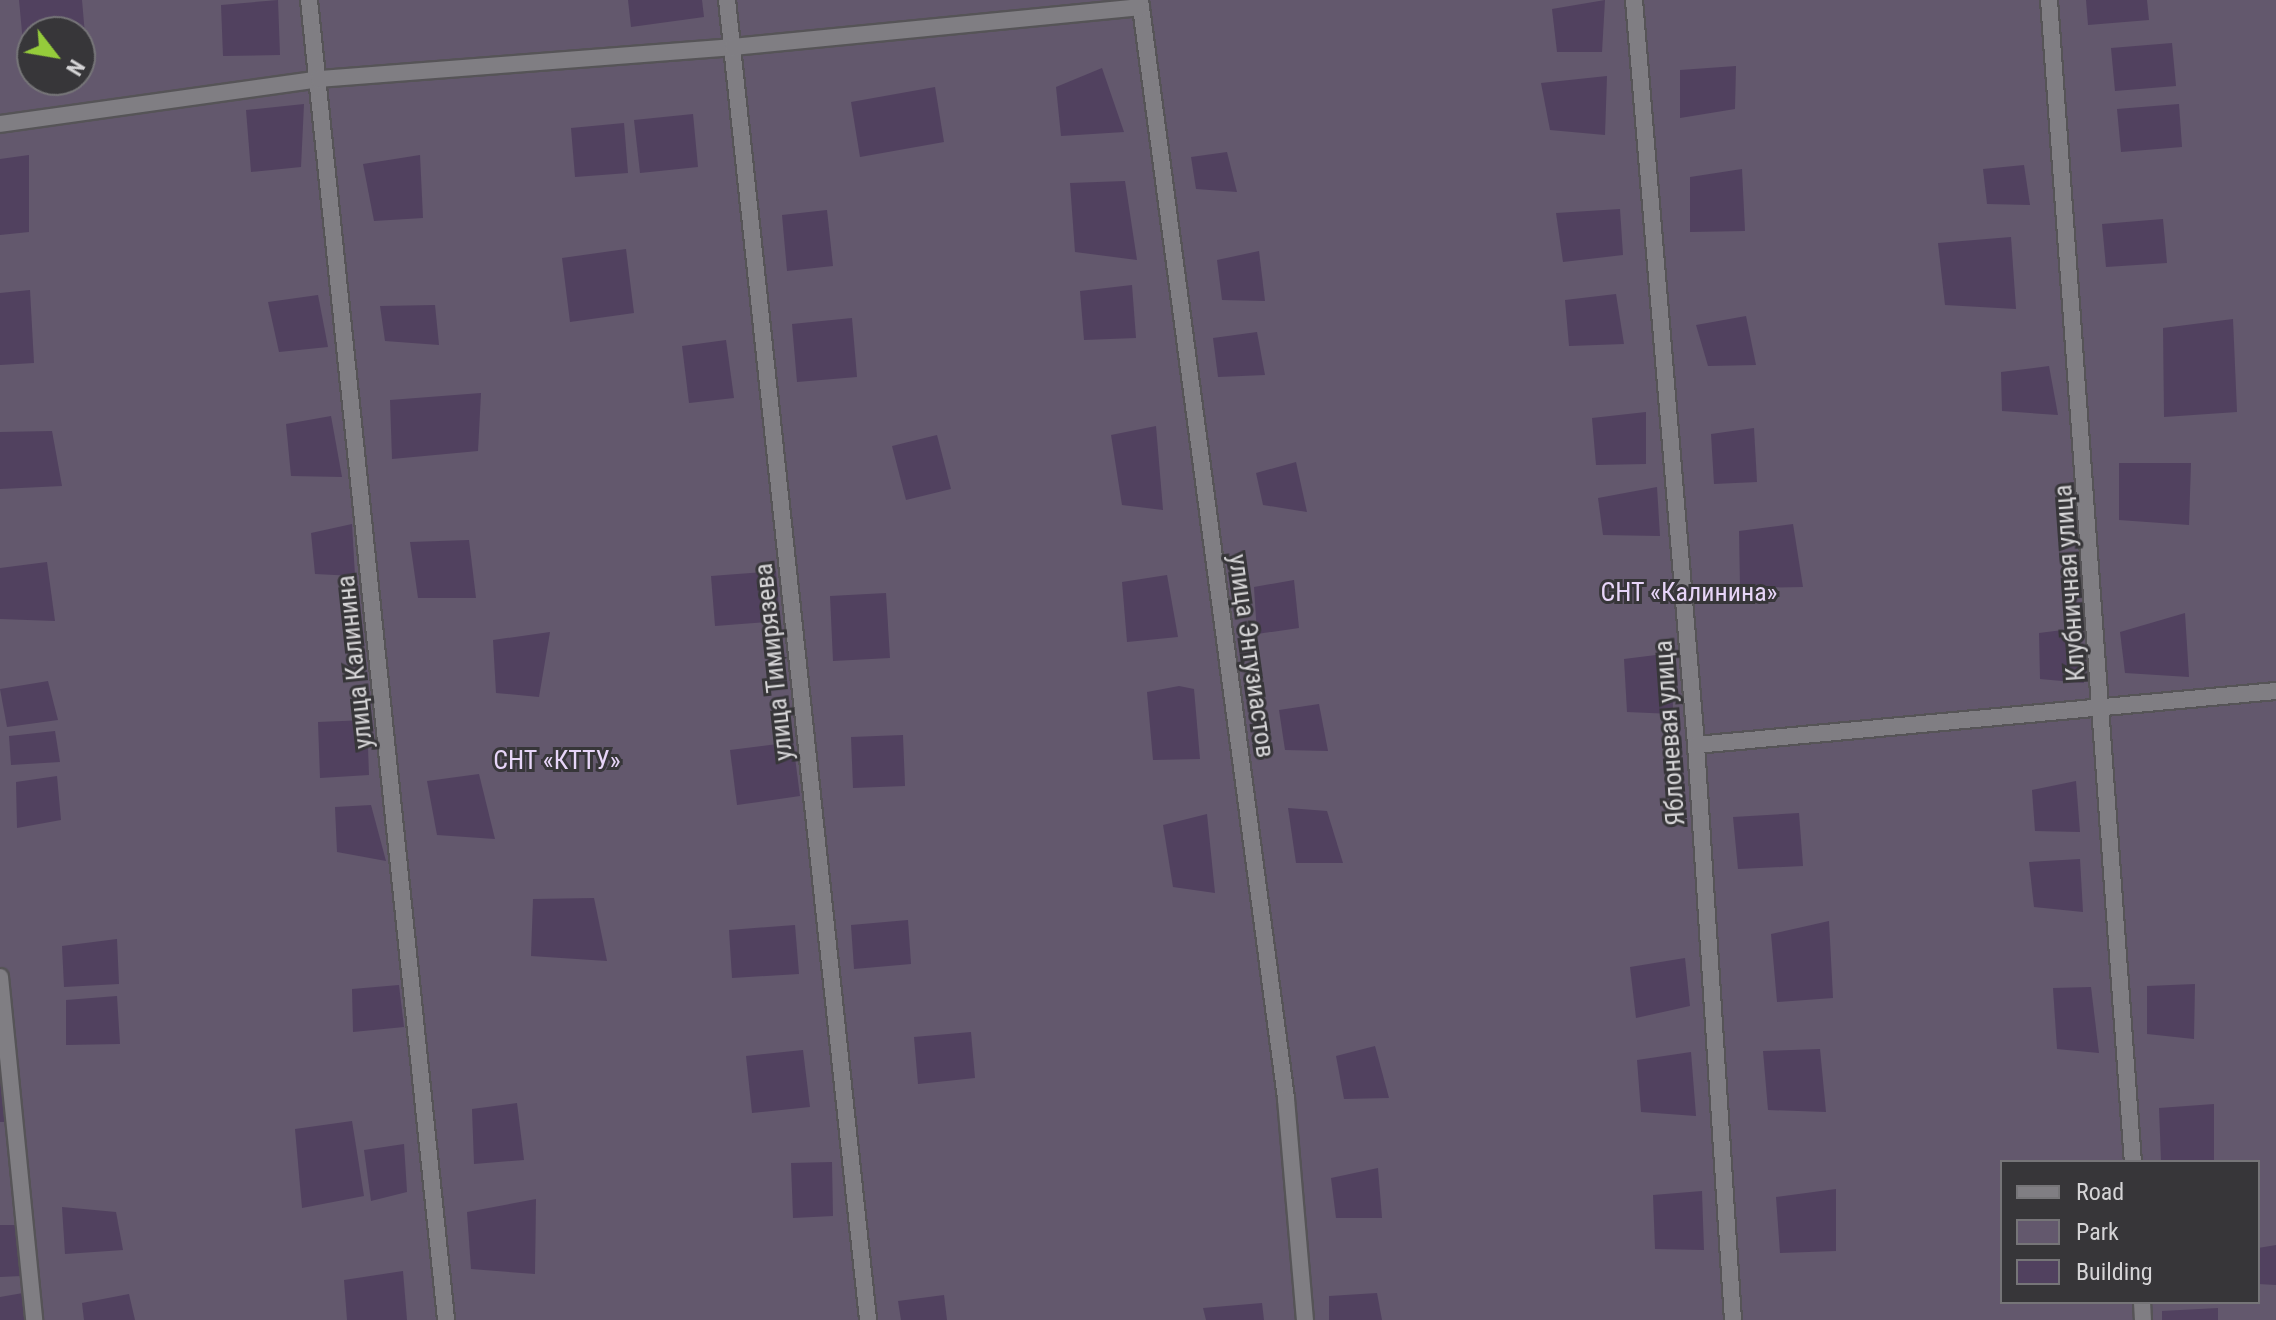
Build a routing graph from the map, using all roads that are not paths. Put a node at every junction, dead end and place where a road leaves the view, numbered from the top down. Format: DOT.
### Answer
graph roads {
  1 [pos="309,0"];
  2 [pos="727,0"];
  3 [pos="1634,0"];
  4 [pos="2049,0"];
  5 [pos="1140,3"];
  6 [pos="733,47"];
  7 [pos="319,79"];
  8 [pos="0,124"];
  9 [pos="2276,691"];
  10 [pos="2104,710"];
  11 [pos="1696,745"];
  12 [pos="0,977"];
  13 [pos="2133,1160"];
  14 [pos="34,1320"];
  15 [pos="446,1320"];
  16 [pos="868,1320"];
  17 [pos="1305,1320"];
  18 [pos="1733,1320"];
  1 -- 7 [label="street, улица Калинина"];
  2 -- 6 [label="street, улица Тимирязева"];
  3 -- 11 [label="street, Яблоневая улица"];
  4 -- 10 [label="street, Клубничная улица"];
  5 -- 6 [label="street"];
  5 -- 17 [label="street, улица Энтузиастов"];
  6 -- 7 [label="street"];
  6 -- 16 [label="street, улица Тимирязева"];
  7 -- 8 [label="street"];
  7 -- 15 [label="street, улица Калинина"];
  9 -- 10 [label="street"];
  10 -- 11 [label="street"];
  10 -- 13 [label="street, Клубничная улица"];
  11 -- 18 [label="street, Яблоневая улица"];
  12 -- 14 [label="street"];
}
